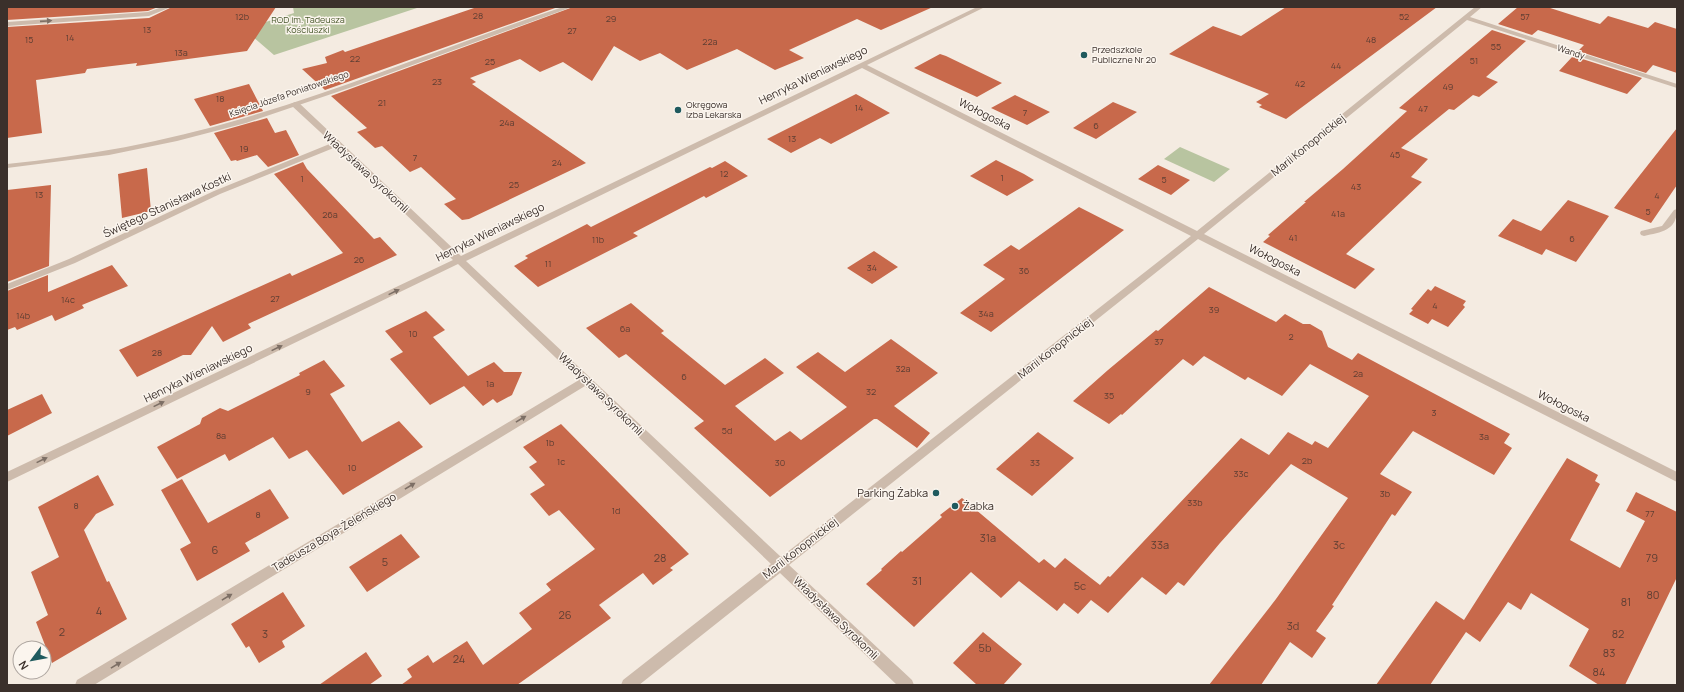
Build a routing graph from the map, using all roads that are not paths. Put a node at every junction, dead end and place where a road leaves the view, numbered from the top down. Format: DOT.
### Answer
graph roads {
  1 [pos="168,7"];
  2 [pos="569,7"];
  3 [pos="982,7"];
  4 [pos="1479,7"];
  5 [pos="1466,18"];
  6 [pos="7,24"];
  7 [pos="861,64"];
  8 [pos="1677,86"];
  9 [pos="295,104"];
  10 [pos="337,144"];
  11 [pos="7,166"];
  12 [pos="1677,212"];
  13 [pos="1644,233"];
  14 [pos="1198,234"];
  15 [pos="460,260"];
  16 [pos="7,287"];
  17 [pos="586,380"];
  18 [pos="7,477"];
  19 [pos="1677,477"];
  20 [pos="780,564"];
  21 [pos="82,685"];
  22 [pos="628,685"];
  23 [pos="907,685"];
  6 -- 1 [label="street, one-way"];
  2 -- 9 [label="street, Księcia Józefa Poniatowskiego"];
  3 -- 7 [label="street, Henryka Wieniawskiego"];
  4 -- 5 [label="street, Marii Konopnickiej"];
  5 -- 8 [label="street, Wandy"];
  5 -- 14 [label="street, Marii Konopnickiej"];
  7 -- 14 [label="street, Wołogoska"];
  7 -- 15 [label="street, Henryka Wieniawskiego"];
  9 -- 10 [label="street, Władysława Syrokomli"];
  9 -- 11 [label="street, Księcia Józefa Poniatowskiego"];
  10 -- 15 [label="street, Władysława Syrokomli"];
  10 -- 16 [label="street, Świętego Stanisława Kostki"];
  12 -- 13 [label="street"];
  14 -- 19 [label="street, Wołogoska"];
  14 -- 20 [label="street, Marii Konopnickiej"];
  15 -- 17 [label="street, Władysława Syrokomli"];
  18 -- 15 [label="street, Henryka Wieniawskiego, one-way"];
  17 -- 20 [label="street, Władysława Syrokomli"];
  21 -- 17 [label="street, Tadeusza Boya-Żeleńskiego, one-way"];
  20 -- 22 [label="street, Marii Konopnickiej"];
  20 -- 23 [label="street, Władysława Syrokomli"];
}
